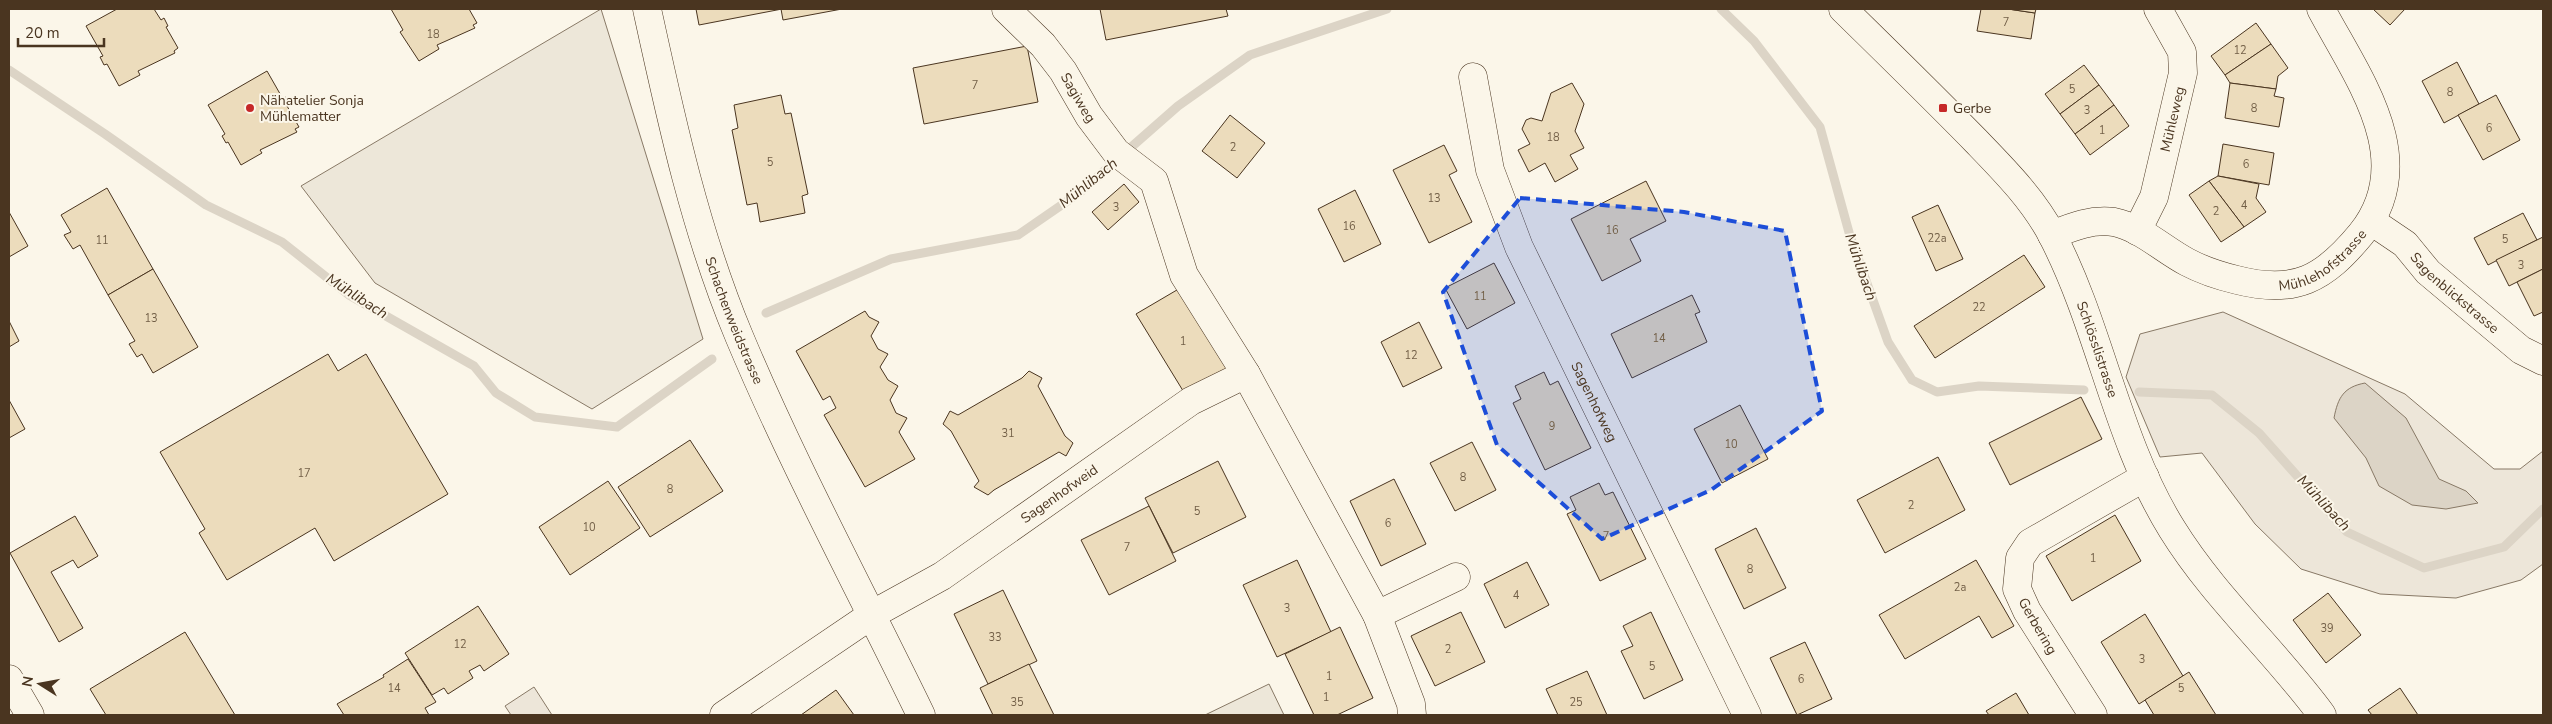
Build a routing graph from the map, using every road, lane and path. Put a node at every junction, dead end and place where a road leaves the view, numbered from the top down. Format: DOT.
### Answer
graph roads {
  1 [pos="647,9"];
  2 [pos="1006,9"];
  3 [pos="1843,9"];
  4 [pos="2158,9"];
  5 [pos="2320,9"];
  6 [pos="1473,77"];
  7 [pos="2372,220"];
  8 [pos="2137,231"];
  9 [pos="2052,235"];
  10 [pos="2543,361"];
  11 [pos="1246,374"];
  12 [pos="2145,477"];
  13 [pos="1456,577"];
  14 [pos="872,614"];
  15 [pos="1377,615"];
  16 [pos="9,679"];
  17 [pos="30,715"];
  18 [pos="724,715"];
  19 [pos="921,715"];
  20 [pos="1412,715"];
  21 [pos="1747,715"];
  22 [pos="2093,715"];
  23 [pos="2322,715"];
  1 -- 14 [label="street, Schachenweidstrasse"];
  2 -- 11 [label="street, Sagiweg"];
  3 -- 9 [label="street, Schlösslistrasse"];
  4 -- 8 [label="street, Mühleweg"];
  5 -- 7 [label="street, Mühlehofstrasse"];
  6 -- 21 [label="street, Sagenhofweg"];
  7 -- 8 [label="street, Mühlehofstrasse"];
  7 -- 10 [label="street, Sagenblickstrasse"];
  8 -- 9 [label="street, Mühlehofstrasse"];
  9 -- 12 [label="street, Schlösslistrasse"];
  11 -- 14 [label="street, Sagenhofweid"];
  11 -- 15 [label="street"];
  12 -- 22 [label="street, Gerbering"];
  12 -- 23 [label="street, Schlösslistrasse"];
  13 -- 15 [label="street"];
  14 -- 18 [label="street"];
  14 -- 19 [label="street, Schachenweidstrasse"];
  15 -- 20 [label="street"];
  16 -- 17 [label="street"];
}
